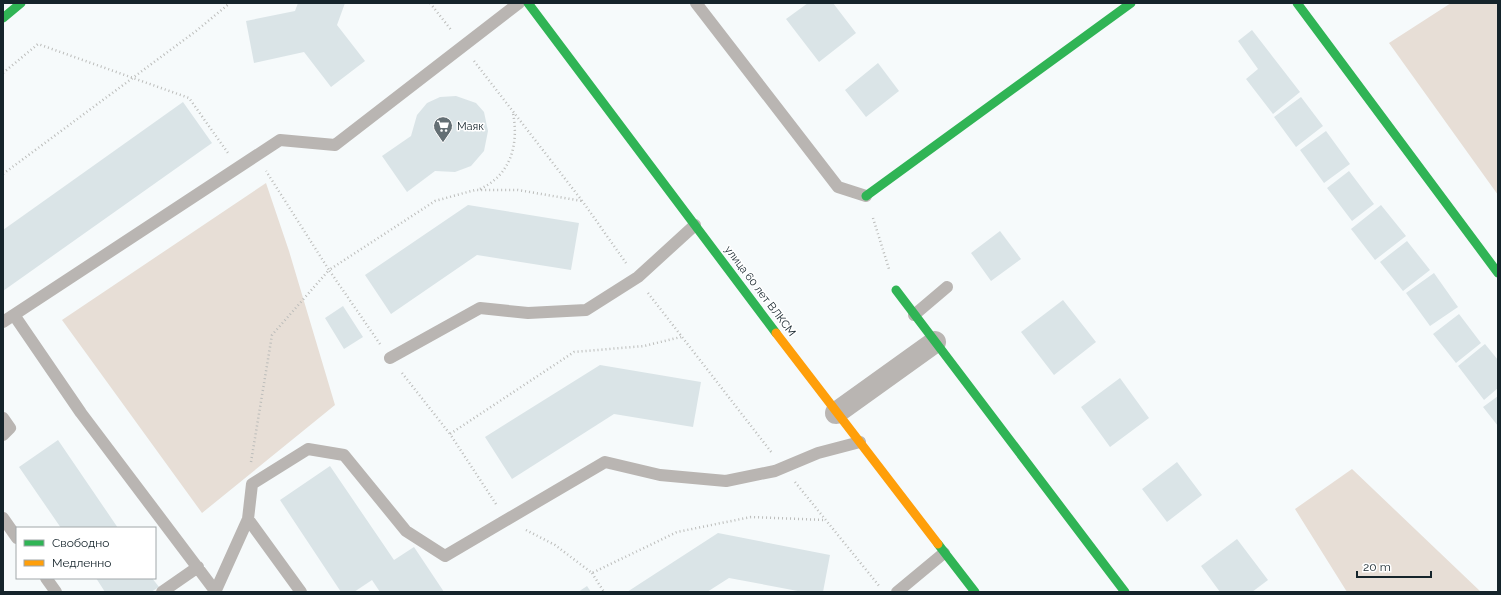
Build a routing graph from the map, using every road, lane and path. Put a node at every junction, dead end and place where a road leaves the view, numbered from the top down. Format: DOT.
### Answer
graph roads {
  1 [pos="21,3"];
  2 [pos="230,3"];
  3 [pos="430,3"];
  4 [pos="518,3"];
  5 [pos="528,3"];
  6 [pos="696,3"];
  7 [pos="1131,3"];
  8 [pos="1297,3"];
  9 [pos="3,18"];
  10 [pos="462,46"];
  11 [pos="3,73"];
  12 [pos="132,78"];
  13 [pos="513,111"];
  14 [pos="257,156"];
  15 [pos="239,168"];
  16 [pos="3,174"];
  17 [pos="478,190"];
  18 [pos="866,196"];
  19 [pos="583,202"];
  20 [pos="695,225"];
  21 [pos="329,270"];
  22 [pos="1498,273"];
  23 [pos="637,278"];
  24 [pos="947,287"];
  25 [pos="896,290"];
  26 [pos="14,315"];
  27 [pos="914,315"];
  28 [pos="3,322"];
  29 [pos="681,337"];
  30 [pos="935,342"];
  31 [pos="390,358"];
  32 [pos="836,413"];
  33 [pos="3,418"];
  34 [pos="450,434"];
  35 [pos="3,435"];
  36 [pos="860,442"];
  37 [pos="783,467"];
  38 [pos="252,484"];
  39 [pos="3,518"];
  40 [pos="248,518"];
  41 [pos="507,519"];
  42 [pos="826,520"];
  43 [pos="16,537"];
  44 [pos="944,553"];
  45 [pos="198,567"];
  46 [pos="592,573"];
  47 [pos="47,579"];
  48 [pos="216,591"];
  49 [pos="56,592"];
  50 [pos="162,592"];
  51 [pos="301,592"];
  52 [pos="604,592"];
  53 [pos="884,592"];
  54 [pos="896,592"];
  55 [pos="975,592"];
  56 [pos="1125,592"];
  1 -- 9 [label="street"];
  2 -- 12 [label="path"];
  3 -- 10 [label="path"];
  4 -- 10 [label="lane"];
  5 -- 20 [label="street, улица 60 лет ВЛКСМ"];
  6 -- 18 [label="lane"];
  7 -- 18 [label="street"];
  8 -- 22 [label="street"];
  10 -- 13 [label="path"];
  10 -- 14 [label="lane"];
  11 -- 12 [label="path"];
  12 -- 15 [label="path"];
  12 -- 16 [label="path"];
  13 -- 17 [label="path"];
  13 -- 19 [label="path"];
  14 -- 15 [label="lane"];
  14 -- 21 [label="path"];
  15 -- 26 [label="lane"];
  17 -- 19 [label="path"];
  17 -- 21 [label="path"];
  18 -- 25 [label="path"];
  19 -- 23 [label="path"];
  20 -- 23 [label="lane"];
  20 -- 32 [label="street, улица 60 лет ВЛКСМ"];
  21 -- 31 [label="path"];
  21 -- 38 [label="path"];
  23 -- 29 [label="path"];
  23 -- 31 [label="lane"];
  24 -- 27 [label="lane"];
  25 -- 27 [label="street"];
  26 -- 28 [label="lane"];
  26 -- 45 [label="lane"];
  27 -- 30 [label="street"];
  29 -- 34 [label="path"];
  29 -- 37 [label="path"];
  30 -- 32 [label="street"];
  30 -- 56 [label="street"];
  31 -- 34 [label="path"];
  32 -- 36 [label="street, улица 60 лет ВЛКСМ"];
  33 -- 35 [label="lane"];
  34 -- 41 [label="path"];
  36 -- 37 [label="lane"];
  36 -- 44 [label="street, улица 60 лет ВЛКСМ"];
  37 -- 41 [label="lane"];
  37 -- 42 [label="path"];
  38 -- 40 [label="lane"];
  38 -- 41 [label="lane"];
  39 -- 43 [label="lane"];
  40 -- 48 [label="lane"];
  40 -- 51 [label="lane"];
  41 -- 46 [label="path"];
  42 -- 46 [label="path"];
  42 -- 53 [label="path"];
  44 -- 54 [label="lane"];
  44 -- 55 [label="street, улица 60 лет ВЛКСМ"];
  45 -- 48 [label="lane"];
  45 -- 50 [label="lane"];
  46 -- 52 [label="path"];
  47 -- 49 [label="lane"];
}
